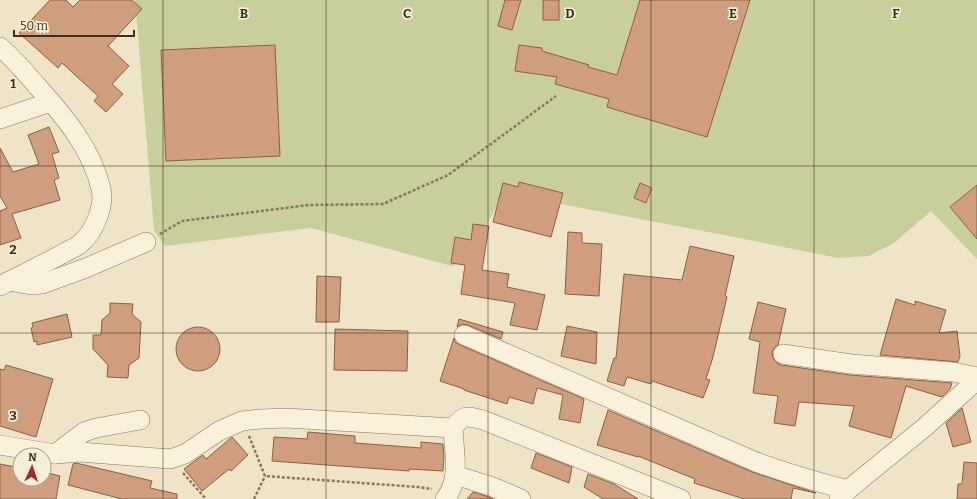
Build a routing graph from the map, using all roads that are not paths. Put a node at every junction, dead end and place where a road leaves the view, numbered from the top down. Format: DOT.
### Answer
graph roads {
  1 [pos="0,47"];
  2 [pos="51,102"];
  3 [pos="0,119"];
  4 [pos="152,239"];
  5 [pos="4,283"];
  6 [pos="464,335"];
  7 [pos="783,354"];
  8 [pos="977,376"];
  9 [pos="977,380"];
  10 [pos="140,420"];
  11 [pos="453,428"];
  12 [pos="0,445"];
  13 [pos="55,454"];
  14 [pos="450,489"];
  15 [pos="842,494"];
  16 [pos="521,499"];
  17 [pos="681,499"];
  1 -- 2 [label="street"];
  2 -- 3 [label="street"];
  2 -- 5 [label="street"];
  4 -- 5 [label="street"];
  6 -- 15 [label="street"];
  7 -- 8 [label="street"];
  9 -- 15 [label="street"];
  10 -- 13 [label="street"];
  11 -- 13 [label="street"];
  11 -- 14 [label="street"];
  11 -- 17 [label="street"];
  12 -- 13 [label="street"];
  14 -- 16 [label="street"];
}
